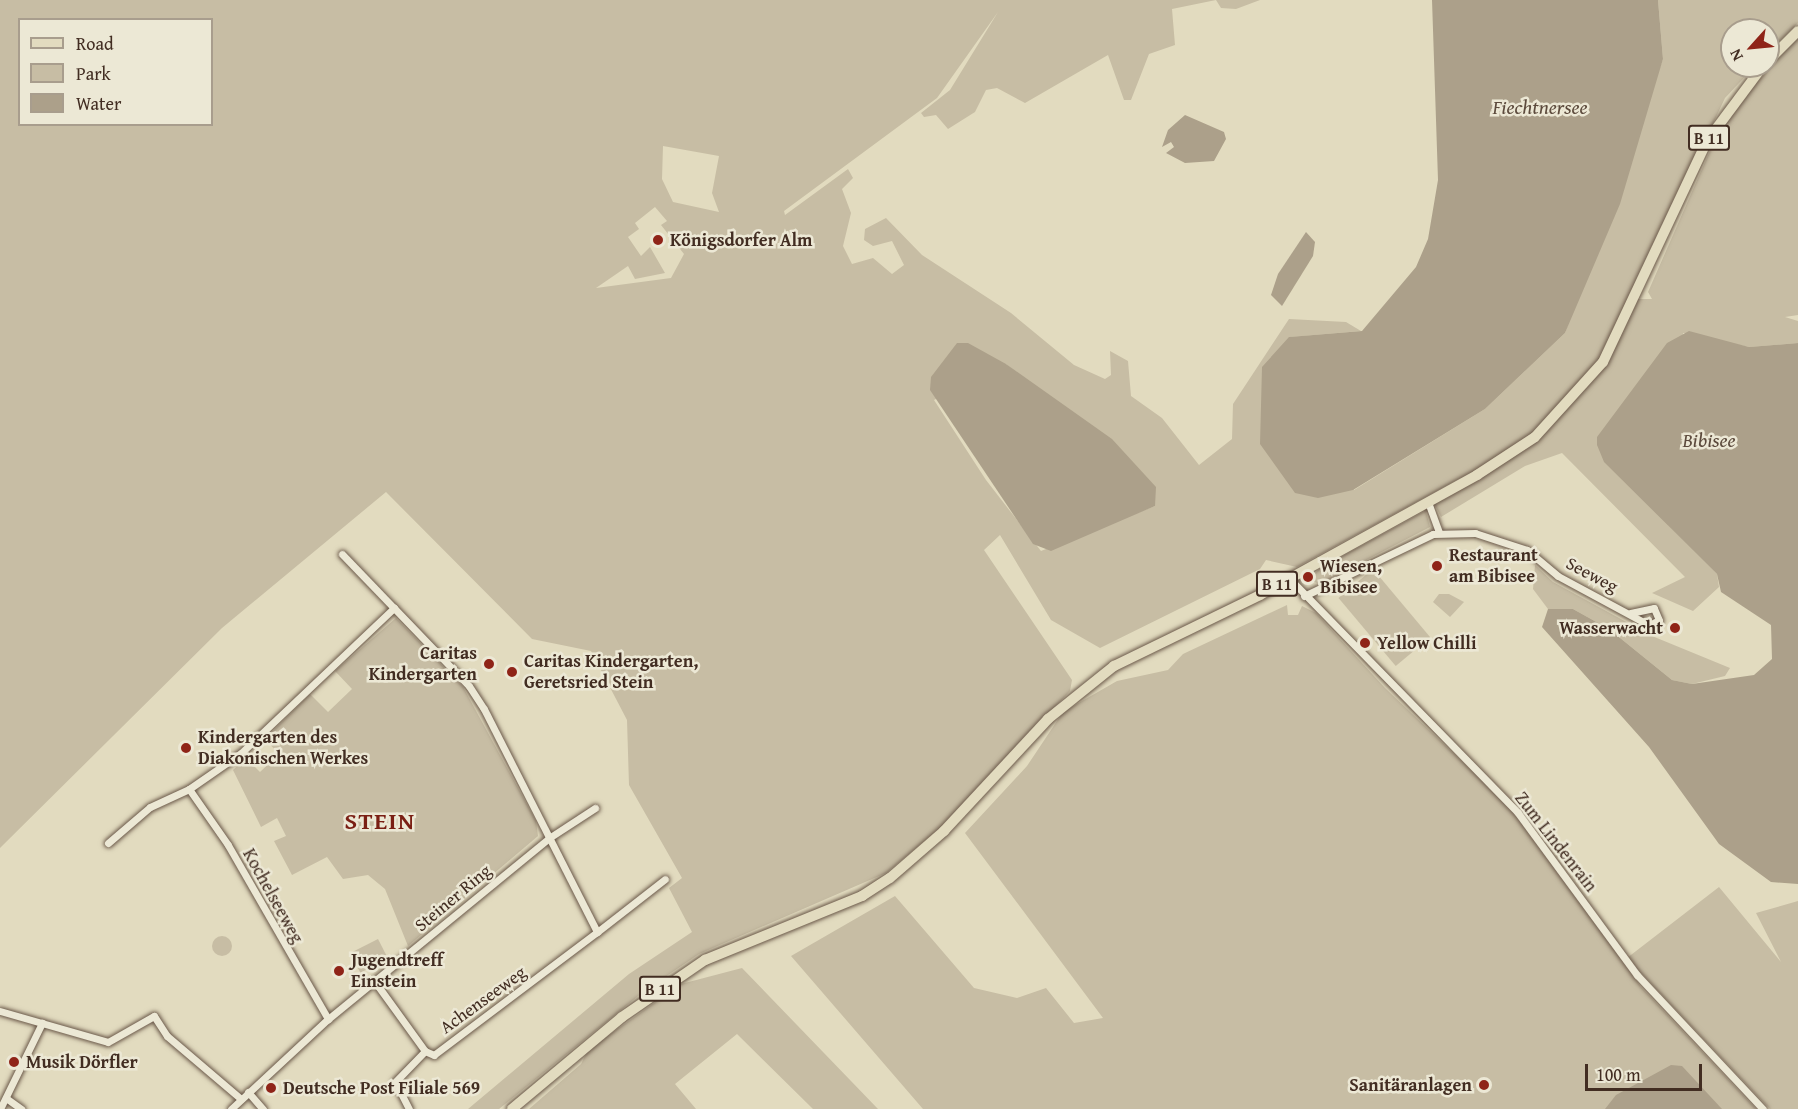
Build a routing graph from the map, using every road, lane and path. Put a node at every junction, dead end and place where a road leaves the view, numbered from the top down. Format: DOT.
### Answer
graph roads {
  1 [pos="1798,31"];
  2 [pos="1780,49"];
  3 [pos="1754,78"];
  4 [pos="1428,502"];
  5 [pos="1439,532"];
  6 [pos="342,554"];
  7 [pos="1289,578"];
  8 [pos="1304,596"];
  9 [pos="394,608"];
  10 [pos="1631,612"];
  11 [pos="189,789"];
  12 [pos="595,808"];
  13 [pos="549,838"];
  14 [pos="108,843"];
  15 [pos="664,879"];
  16 [pos="597,932"];
  17 [pos="375,982"];
  18 [pos="0,1011"];
  19 [pos="328,1018"];
  20 [pos="42,1023"];
  21 [pos="425,1052"];
  22 [pos="248,1092"];
  23 [pos="6,1098"];
  24 [pos="241,1099"];
  25 [pos="0,1109"];
  26 [pos="21,1109"];
  27 [pos="231,1109"];
  28 [pos="263,1109"];
  29 [pos="409,1109"];
  30 [pos="512,1109"];
  31 [pos="1763,1109"];
  1 -- 2 [label="main road"];
  3 -- 4 [label="main road, B 11"];
  4 -- 5 [label="street"];
  4 -- 7 [label="main road, B 11"];
  5 -- 8 [label="street, Seeweg"];
  5 -- 10 [label="street, Seeweg"];
  6 -- 9 [label="street"];
  7 -- 8 [label="street, Zum Lindenrain"];
  7 -- 30 [label="main road, B 11"];
  8 -- 31 [label="street, Zum Lindenrain"];
  9 -- 11 [label="street"];
  9 -- 13 [label="street"];
  11 -- 14 [label="street"];
  11 -- 19 [label="street, Kochelseeweg"];
  12 -- 13 [label="street, Steiner Ring"];
  13 -- 16 [label="street"];
  13 -- 17 [label="street, Steiner Ring"];
  15 -- 16 [label="street, Achenseeweg"];
  16 -- 21 [label="street, Achenseeweg"];
  17 -- 19 [label="street, Steiner Ring"];
  17 -- 21 [label="street, Achenseeweg"];
  18 -- 20 [label="street"];
  19 -- 22 [label="street, Steiner Ring"];
  20 -- 23 [label="street"];
  20 -- 24 [label="street"];
  21 -- 29 [label="street"];
  22 -- 24 [label="street, Steiner Ring"];
  22 -- 28 [label="street"];
  23 -- 25 [label="street"];
  23 -- 26 [label="street"];
  24 -- 27 [label="street, Steiner Ring"];
}
